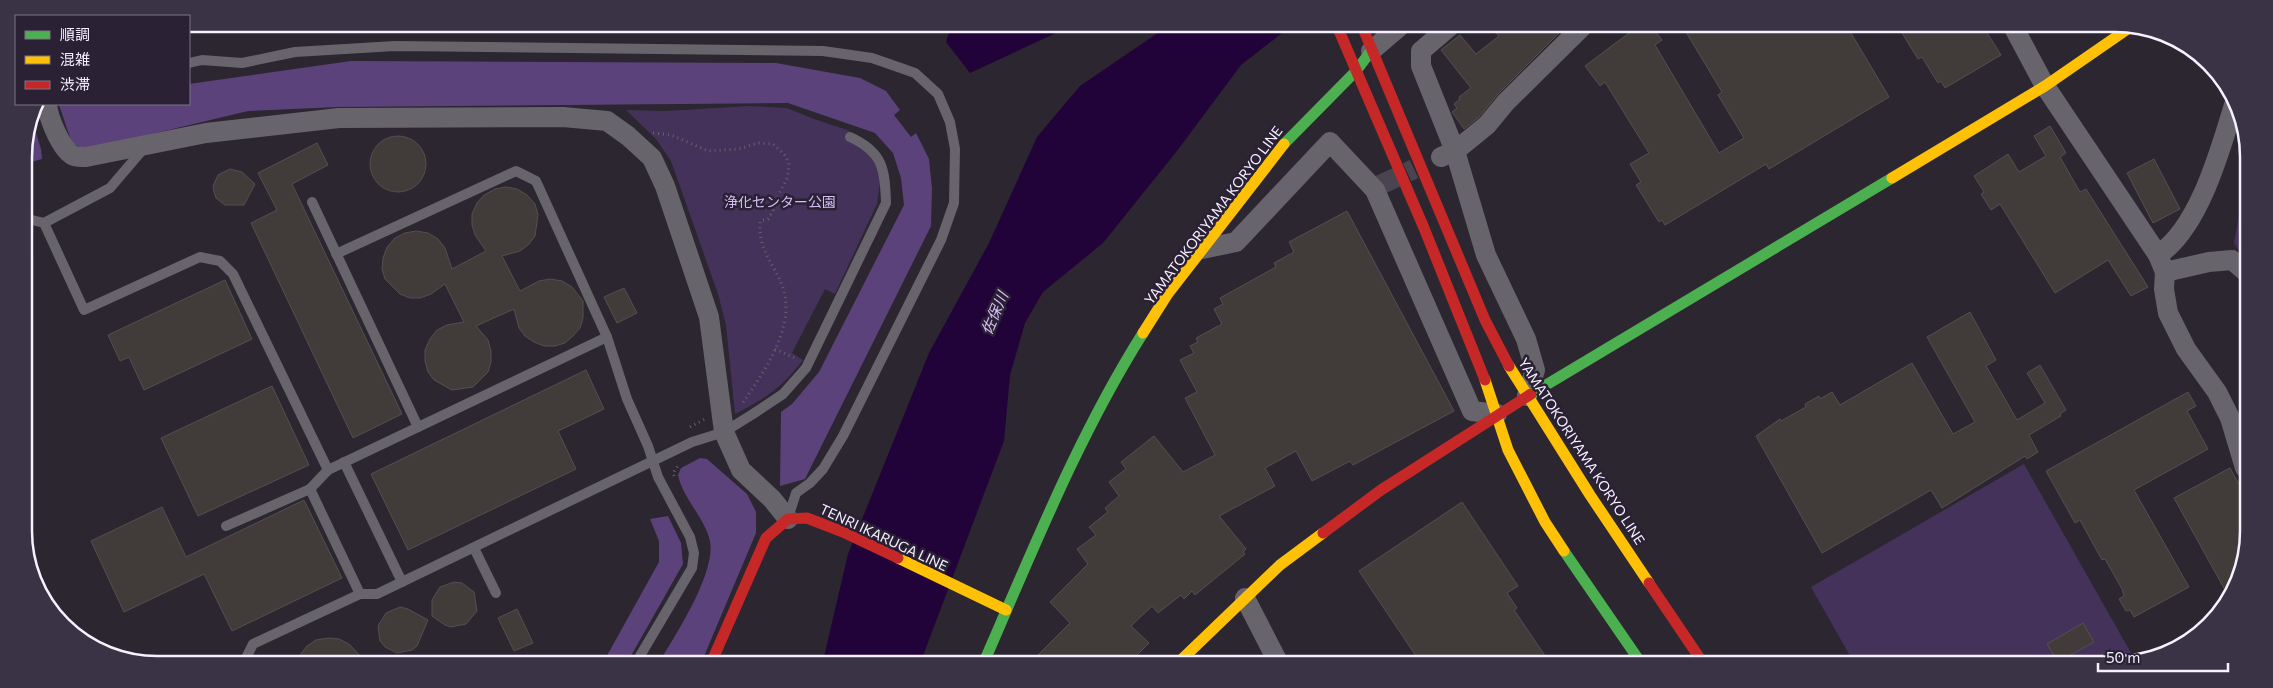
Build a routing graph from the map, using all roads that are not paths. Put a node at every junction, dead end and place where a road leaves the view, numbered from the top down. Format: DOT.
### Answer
graph roads {
  1 [pos="1339,32"];
  2 [pos="1364,32"];
  3 [pos="1392,32"];
  4 [pos="1443,32"];
  5 [pos="1577,32"];
  6 [pos="2016,32"];
  7 [pos="2122,33"];
  8 [pos="1371,51"];
  9 [pos="190,63"];
  10 [pos="1356,71"];
  11 [pos="2044,86"];
  12 [pos="47,105"];
  13 [pos="2232,112"];
  14 [pos="850,137"];
  15 [pos="148,144"];
  16 [pos="1448,154"];
  17 [pos="312,202"];
  18 [pos="33,220"];
  19 [pos="44,223"];
  20 [pos="1202,249"];
  21 [pos="336,254"];
  22 [pos="2162,263"];
  23 [pos="2240,267"];
  24 [pos="607,337"];
  25 [pos="1527,396"];
  26 [pos="1497,414"];
  27 [pos="418,427"];
  28 [pos="724,432"];
  29 [pos="2240,451"];
  30 [pos="344,462"];
  31 [pos="654,462"];
  32 [pos="328,470"];
  33 [pos="310,489"];
  34 [pos="788,519"];
  35 [pos="226,526"];
  36 [pos="474,548"];
  37 [pos="402,582"];
  38 [pos="496,593"];
  39 [pos="360,594"];
  40 [pos="1245,598"];
  41 [pos="1006,610"];
  42 [pos="1186,655"];
  43 [pos="1275,655"];
  44 [pos="1636,655"];
  45 [pos="1698,655"];
  46 [pos="247,656"];
  47 [pos="640,656"];
  48 [pos="714,656"];
  49 [pos="987,656"];
  1 -- 10 [label="main road"];
  2 -- 8 [label="main road, YAMATOKORIYAMA KORYO LINE"];
  3 -- 8 [label="street"];
  4 -- 16 [label="street"];
  5 -- 16 [label="street"];
  6 -- 11 [label="street"];
  7 -- 11 [label="main road"];
  8 -- 10 [label="main road, YAMATOKORIYAMA KORYO LINE"];
  8 -- 25 [label="main road, YAMATOKORIYAMA KORYO LINE"];
  9 -- 34 [label="lane"];
  10 -- 20 [label="main road, YAMATOKORIYAMA KORYO LINE"];
  10 -- 26 [label="main road"];
  11 -- 22 [label="street"];
  11 -- 25 [label="main road"];
  12 -- 15 [label="street"];
  13 -- 22 [label="street"];
  14 -- 28 [label="lane"];
  15 -- 19 [label="lane"];
  15 -- 28 [label="street"];
  16 -- 25 [label="street"];
  17 -- 21 [label="lane"];
  18 -- 19 [label="lane"];
  19 -- 32 [label="lane"];
  20 -- 26 [label="street"];
  20 -- 41 [label="main road, YAMATOKORIYAMA KORYO LINE"];
  21 -- 24 [label="lane"];
  21 -- 27 [label="lane"];
  22 -- 23 [label="street"];
  22 -- 29 [label="street"];
  24 -- 27 [label="lane"];
  24 -- 31 [label="lane"];
  25 -- 26 [label="main road"];
  25 -- 45 [label="main road, YAMATOKORIYAMA KORYO LINE"];
  26 -- 40 [label="main road"];
  26 -- 44 [label="main road"];
  27 -- 30 [label="lane"];
  28 -- 31 [label="lane"];
  28 -- 34 [label="street"];
  30 -- 32 [label="lane"];
  30 -- 37 [label="lane"];
  31 -- 36 [label="lane"];
  31 -- 47 [label="lane"];
  32 -- 33 [label="lane"];
  33 -- 35 [label="lane"];
  33 -- 39 [label="lane"];
  34 -- 41 [label="main road, TENRI IKARUGA LINE"];
  34 -- 48 [label="main road"];
  36 -- 37 [label="lane"];
  36 -- 38 [label="lane"];
  37 -- 39 [label="lane"];
  39 -- 46 [label="lane"];
  40 -- 42 [label="main road"];
  40 -- 43 [label="street"];
  41 -- 49 [label="main road, YAMATOKORIYAMA KORYO LINE"];
}
